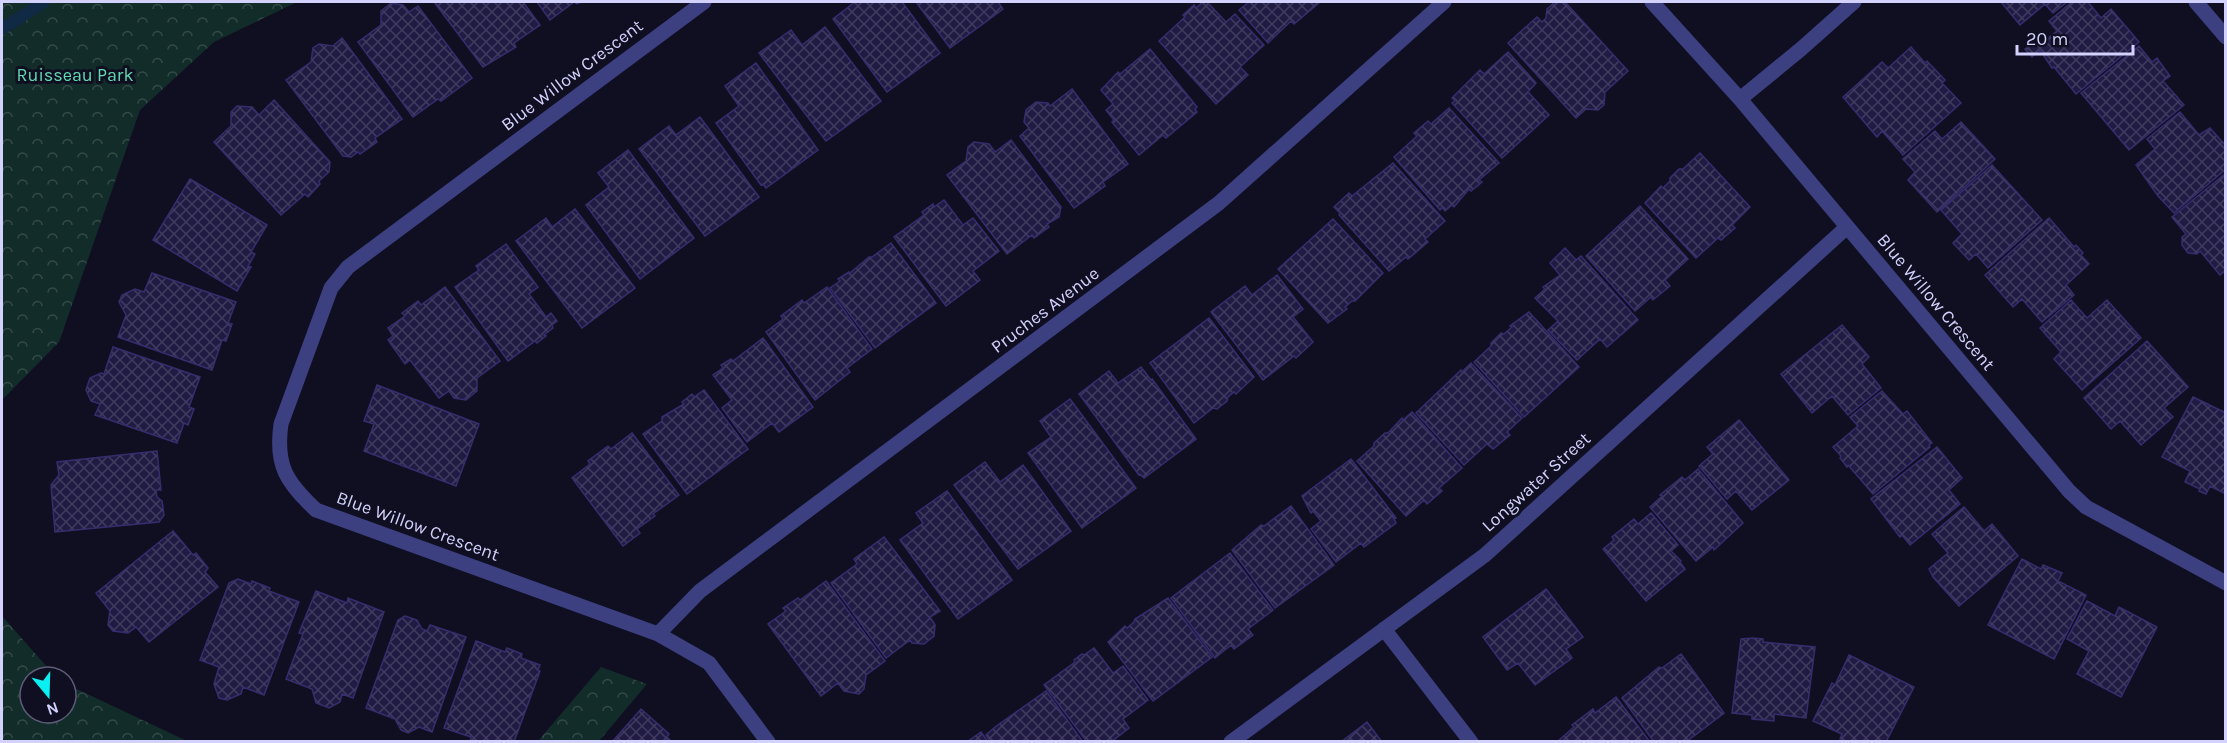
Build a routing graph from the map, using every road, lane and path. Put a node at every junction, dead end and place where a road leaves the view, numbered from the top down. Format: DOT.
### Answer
graph roads {
  1 [pos="704,2"];
  2 [pos="1444,2"];
  3 [pos="1652,2"];
  4 [pos="1854,2"];
  5 [pos="2196,2"];
  6 [pos="2226,37"];
  7 [pos="1740,99"];
  8 [pos="1847,227"];
  9 [pos="2226,583"];
  10 [pos="1384,629"];
  11 [pos="658,634"];
  12 [pos="768,741"];
  13 [pos="1231,741"];
  14 [pos="1471,741"];
  1 -- 11 [label="street, Blue Willow Crescent"];
  2 -- 11 [label="street, Pruches Avenue"];
  3 -- 7 [label="street, Blue Willow Crescent"];
  4 -- 7 [label="street"];
  5 -- 6 [label="street"];
  7 -- 8 [label="street, Blue Willow Crescent"];
  8 -- 9 [label="street, Blue Willow Crescent"];
  8 -- 10 [label="street, Longwater Street"];
  10 -- 13 [label="street, Longwater Street"];
  10 -- 14 [label="street"];
  11 -- 12 [label="street, Blue Willow Crescent"];
}
